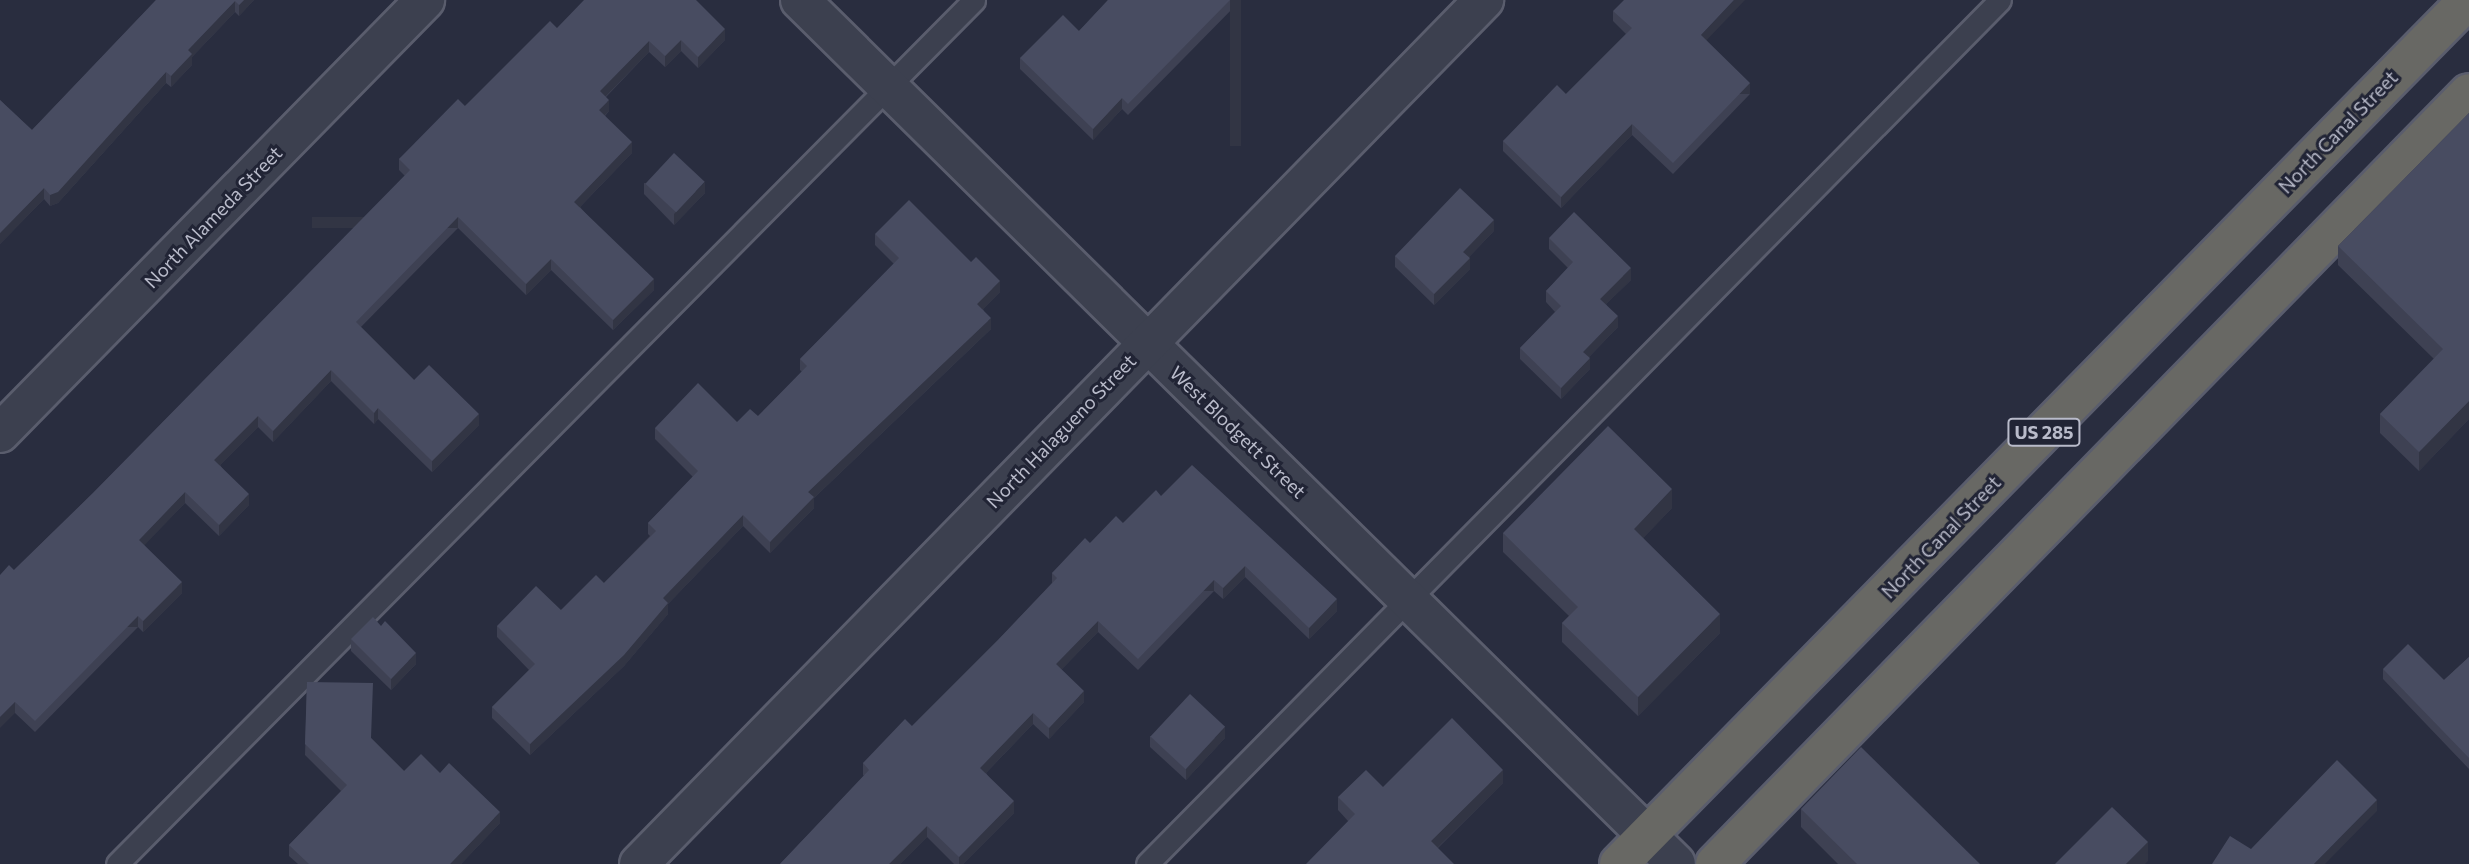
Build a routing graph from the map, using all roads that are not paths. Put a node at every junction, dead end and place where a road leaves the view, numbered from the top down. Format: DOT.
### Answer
graph roads {
  1 [pos="425,0"];
  2 [pos="800,0"];
  3 [pos="974,0"];
  4 [pos="1484,0"];
  5 [pos="2000,0"];
  6 [pos="2468,0"];
  7 [pos="888,87"];
  8 [pos="2469,93"];
  9 [pos="1147,342"];
  10 [pos="0,433"];
  11 [pos="1408,598"];
  12 [pos="1647,836"];
  13 [pos="117,864"];
  14 [pos="639,864"];
  15 [pos="1147,864"];
  16 [pos="1619,864"];
  17 [pos="1675,864"];
  18 [pos="1715,864"];
  1 -- 10 [label="street, North Alameda Street"];
  2 -- 7 [label="street, West Blodgett Street"];
  3 -- 7 [label="lane"];
  4 -- 9 [label="street, North Halagueno Street"];
  5 -- 11 [label="lane"];
  6 -- 12 [label="highway, North Canal Street / US 285"];
  7 -- 9 [label="street, West Blodgett Street"];
  7 -- 13 [label="lane"];
  8 -- 18 [label="highway"];
  9 -- 11 [label="street, West Blodgett Street"];
  9 -- 14 [label="street, North Halagueno Street"];
  11 -- 12 [label="street, West Blodgett Street"];
  11 -- 15 [label="lane"];
  12 -- 16 [label="highway, North Canal Street / US 285"];
  12 -- 17 [label="street, West Blodgett Street"];
}
